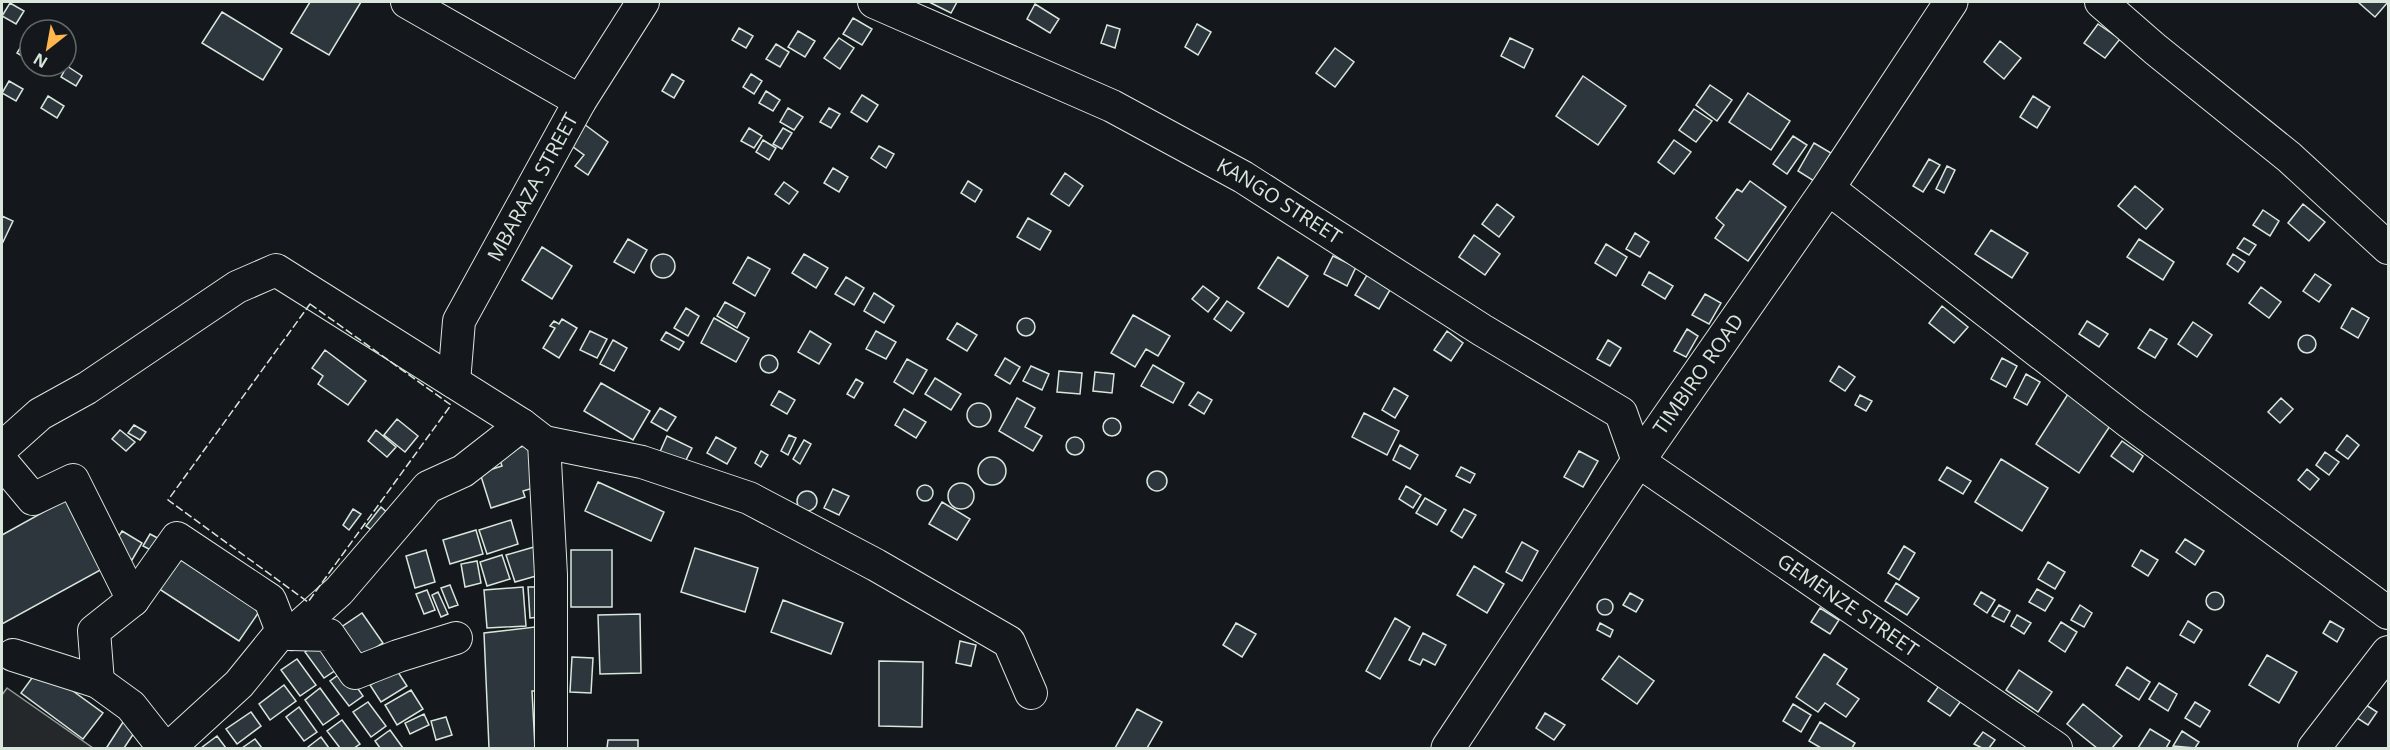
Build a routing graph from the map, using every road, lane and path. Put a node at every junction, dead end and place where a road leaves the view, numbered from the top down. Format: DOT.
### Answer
graph roads {
  1 [pos="407,2"];
  2 [pos="643,2"];
  3 [pos="874,2"];
  4 [pos="1951,2"];
  5 [pos="2101,2"];
  6 [pos="580,101"];
  7 [pos="1828,188"];
  8 [pos="2388,248"];
  9 [pos="454,382"];
  10 [pos="533,434"];
  11 [pos="2,448"];
  12 [pos="1638,460"];
  13 [pos="2,462"];
  14 [pos="134,600"];
  15 [pos="2388,613"];
  16 [pos="286,633"];
  17 [pos="456,638"];
  18 [pos="2388,652"];
  19 [pos="13,655"];
  20 [pos="98,682"];
  21 [pos="1031,693"];
  22 [pos="164,748"];
  23 [pos="169,748"];
  24 [pos="551,748"];
  25 [pos="1448,748"];
  26 [pos="2056,748"];
  27 [pos="2314,748"];
  1 -- 6 [label="street"];
  2 -- 6 [label="street, MBARAZA STREET"];
  3 -- 12 [label="street, KANGO STREET"];
  4 -- 7 [label="main road, TIMBIRO ROAD"];
  5 -- 8 [label="street"];
  6 -- 9 [label="street, MBARAZA STREET"];
  7 -- 12 [label="main road, TIMBIRO ROAD"];
  7 -- 15 [label="street"];
  9 -- 10 [label="street"];
  9 -- 11 [label="street"];
  10 -- 16 [label="street"];
  10 -- 21 [label="street"];
  10 -- 24 [label="street"];
  12 -- 25 [label="main road, TIMBIRO ROAD"];
  12 -- 26 [label="street, GEMENZE STREET"];
  13 -- 14 [label="street"];
  14 -- 16 [label="street"];
  14 -- 20 [label="street"];
  16 -- 17 [label="street"];
  16 -- 23 [label="street"];
  18 -- 27 [label="street"];
  19 -- 20 [label="street"];
  20 -- 22 [label="street"];
}
